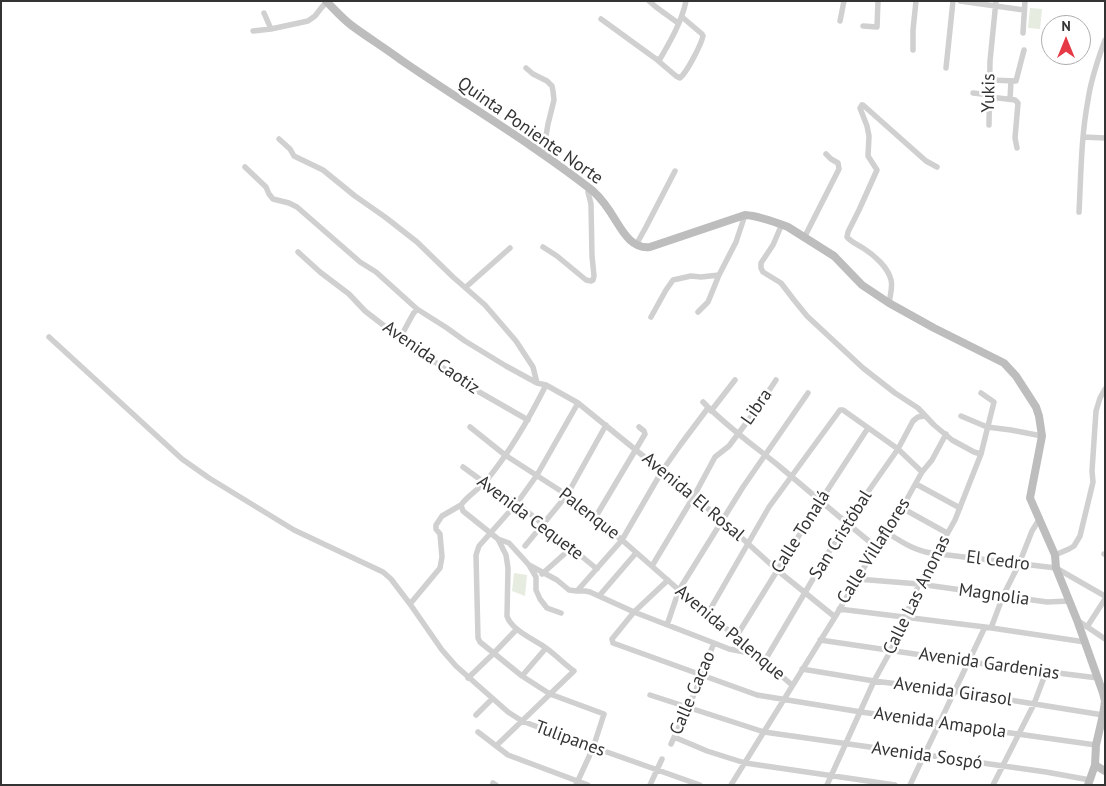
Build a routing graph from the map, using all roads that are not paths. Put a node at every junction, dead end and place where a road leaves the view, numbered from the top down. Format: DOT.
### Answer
graph roads {
  1 [pos="649,1"];
  2 [pos="686,1"];
  3 [pos="844,1"];
  4 [pos="878,1"];
  5 [pos="916,1"];
  6 [pos="953,1"];
  7 [pos="960,1"];
  8 [pos="1025,1"];
  9 [pos="327,2"];
  10 [pos="996,3"];
  11 [pos="1024,10"];
  12 [pos="264,13"];
  13 [pos="682,17"];
  14 [pos="601,19"];
  15 [pos="840,21"];
  16 [pos="678,23"];
  17 [pos="863,26"];
  18 [pos="271,29"];
  19 [pos="252,30"];
  20 [pos="1023,33"];
  21 [pos="1105,40"];
  22 [pos="913,50"];
  23 [pos="1024,50"];
  24 [pos="1102,57"];
  25 [pos="656,59"];
  26 [pos="526,68"];
  27 [pos="946,68"];
  28 [pos="990,80"];
  29 [pos="1014,81"];
  30 [pos="973,93"];
  31 [pos="990,96"];
  32 [pos="1010,99"];
  33 [pos="989,125"];
  34 [pos="1083,137"];
  35 [pos="1105,138"];
  36 [pos="279,139"];
  37 [pos="1017,148"];
  38 [pos="542,153"];
  39 [pos="826,154"];
  40 [pos="245,166"];
  41 [pos="937,167"];
  42 [pos="675,172"];
  43 [pos="589,188"];
  44 [pos="1079,212"];
  45 [pos="745,215"];
  46 [pos="782,224"];
  47 [pos="804,238"];
  48 [pos="636,245"];
  49 [pos="543,247"];
  50 [pos="510,248"];
  51 [pos="298,252"];
  52 [pos="719,275"];
  53 [pos="466,287"];
  54 [pos="889,303"];
  55 [pos="417,309"];
  56 [pos="698,312"];
  57 [pos="650,317"];
  58 [pos="49,337"];
  59 [pos="400,338"];
  60 [pos="735,380"];
  61 [pos="776,380"];
  62 [pos="537,383"];
  63 [pos="546,385"];
  64 [pos="1104,388"];
  65 [pos="808,393"];
  66 [pos="981,393"];
  67 [pos="702,402"];
  68 [pos="578,403"];
  69 [pos="710,409"];
  70 [pos="925,416"];
  71 [pos="961,416"];
  72 [pos="528,420"];
  73 [pos="606,425"];
  74 [pos="470,427"];
  75 [pos="639,427"];
  76 [pos="868,428"];
  77 [pos="987,428"];
  78 [pos="738,433"];
  79 [pos="946,434"];
  80 [pos="1042,436"];
  81 [pos="636,449"];
  82 [pos="898,449"];
  83 [pos="981,454"];
  84 [pos="505,455"];
  85 [pos="765,455"];
  86 [pos="463,467"];
  87 [pos="662,471"];
  88 [pos="922,472"];
  89 [pos="537,475"];
  90 [pos="792,477"];
  91 [pos="484,482"];
  92 [pos="916,484"];
  93 [pos="567,495"];
  94 [pos="694,496"];
  95 [pos="821,500"];
  96 [pos="517,503"];
  97 [pos="462,508"];
  98 [pos="902,508"];
  99 [pos="960,508"];
  100 [pos="595,518"];
  101 [pos="1040,518"];
  102 [pos="722,520"];
  103 [pos="846,523"];
  104 [pos="543,524"];
  105 [pos="886,532"];
  106 [pos="491,533"];
  107 [pos="947,533"];
  108 [pos="498,539"];
  109 [pos="622,540"];
  110 [pos="748,543"];
  111 [pos="525,546"];
  112 [pos="876,547"];
  113 [pos="571,548"];
  114 [pos="636,553"];
  115 [pos="936,554"];
  116 [pos="1055,555"];
  117 [pos="1019,564"];
  118 [pos="529,565"];
  119 [pos="652,566"];
  120 [pos="1056,568"];
  121 [pos="597,569"];
  122 [pos="777,570"];
  123 [pos="544,573"];
  124 [pos="536,577"];
  125 [pos="857,579"];
  126 [pos="668,580"];
  127 [pos="919,584"];
  128 [pos="679,590"];
  129 [pos="577,591"];
  130 [pos="805,592"];
  131 [pos="599,596"];
  132 [pos="1003,596"];
  133 [pos="1105,597"];
  134 [pos="1069,601"];
  135 [pos="410,604"];
  136 [pos="839,609"];
  137 [pos="634,612"];
  138 [pos="560,613"];
  139 [pos="708,613"];
  140 [pos="834,617"];
  141 [pos="904,618"];
  142 [pos="1077,620"];
  143 [pos="668,625"];
  144 [pos="988,628"];
  145 [pos="1089,628"];
  146 [pos="517,629"];
  147 [pos="736,637"];
  148 [pos="1084,639"];
  149 [pos="1105,639"];
  150 [pos="820,640"];
  151 [pos="714,643"];
  152 [pos="546,648"];
  153 [pos="891,650"];
  154 [pos="494,654"];
  155 [pos="755,654"];
  156 [pos="764,662"];
  157 [pos="969,662"];
  158 [pos="802,669"];
  159 [pos="1046,672"];
  160 [pos="700,675"];
  161 [pos="522,676"];
  162 [pos="468,678"];
  163 [pos="1098,678"];
  164 [pos="874,681"];
  165 [pos="792,685"];
  166 [pos="954,691"];
  167 [pos="550,694"];
  168 [pos="650,696"];
  169 [pos="492,699"];
  170 [pos="784,699"];
  171 [pos="1034,704"];
  172 [pos="687,708"];
  173 [pos="861,712"];
  174 [pos="476,715"];
  175 [pos="522,721"];
  176 [pos="1103,721"];
  177 [pos="940,723"];
  178 [pos="478,732"];
  179 [pos="764,732"];
  180 [pos="1019,734"];
  181 [pos="845,744"];
  182 [pos="1096,745"];
  183 [pos="496,746"];
  184 [pos="593,748"];
  185 [pos="925,755"];
  186 [pos="662,760"];
  187 [pos="745,763"];
  188 [pos="1095,765"];
  189 [pos="1002,766"];
  190 [pos="656,770"];
  191 [pos="1105,771"];
  192 [pos="831,775"];
  193 [pos="1089,782"];
  194 [pos="576,783"];
  195 [pos="588,785"];
  196 [pos="650,785"];
  197 [pos="700,785"];
  198 [pos="732,785"];
  199 [pos="826,785"];
  200 [pos="894,785"];
  201 [pos="910,785"];
  202 [pos="993,785"];
  1 -- 16 [label="street"];
  2 -- 13 [label="street"];
  3 -- 15 [label="street"];
  4 -- 17 [label="street"];
  5 -- 22 [label="street"];
  6 -- 27 [label="street"];
  7 -- 10 [label="street"];
  8 -- 11 [label="street"];
  9 -- 18 [label="street"];
  9 -- 38 [label="street, Quinta Poniente Norte"];
  10 -- 11 [label="street"];
  10 -- 28 [label="street, Yukis"];
  11 -- 20 [label="street"];
  12 -- 18 [label="street"];
  13 -- 16 [label="street"];
  13 -- 25 [label="street"];
  14 -- 25 [label="street"];
  16 -- 25 [label="street"];
  18 -- 19 [label="street"];
  21 -- 24 [label="street"];
  23 -- 29 [label="street"];
  24 -- 34 [label="street"];
  26 -- 38 [label="street"];
  28 -- 29 [label="street"];
  28 -- 31 [label="street, Yukis"];
  29 -- 32 [label="street"];
  30 -- 31 [label="street"];
  31 -- 32 [label="street"];
  31 -- 33 [label="street, Yukis"];
  32 -- 37 [label="street"];
  34 -- 35 [label="street"];
  34 -- 44 [label="street"];
  36 -- 53 [label="street"];
  38 -- 43 [label="street, Quinta Poniente Norte"];
  39 -- 47 [label="street"];
  40 -- 55 [label="street, Avenida El Rosal"];
  41 -- 54 [label="street"];
  42 -- 48 [label="street"];
  43 -- 48 [label="street, Quinta Poniente Norte"];
  43 -- 49 [label="street"];
  45 -- 46 [label="street"];
  45 -- 48 [label="street"];
  45 -- 52 [label="street"];
  46 -- 47 [label="street"];
  46 -- 70 [label="street"];
  47 -- 54 [label="street"];
  50 -- 53 [label="street"];
  51 -- 59 [label="street, Avenida Caotiz"];
  52 -- 56 [label="street"];
  52 -- 57 [label="street"];
  53 -- 62 [label="street"];
  54 -- 80 [label="street"];
  55 -- 59 [label="street"];
  55 -- 62 [label="street, Avenida El Rosal"];
  58 -- 135 [label="street, Tulipanes"];
  59 -- 72 [label="street, Avenida Caotiz"];
  60 -- 69 [label="street"];
  61 -- 78 [label="street, Libra"];
  62 -- 63 [label="street, Avenida El Rosal"];
  63 -- 68 [label="street, Avenida El Rosal"];
  63 -- 72 [label="street"];
  64 -- 116 [label="street"];
  65 -- 85 [label="street"];
  66 -- 77 [label="street, Calle Las Anonas"];
  67 -- 69 [label="street"];
  68 -- 73 [label="street, Avenida El Rosal"];
  68 -- 89 [label="street"];
  69 -- 78 [label="street"];
  69 -- 87 [label="street"];
  70 -- 79 [label="street"];
  70 -- 82 [label="street, San Cristóbal"];
  71 -- 77 [label="street"];
  72 -- 84 [label="street"];
  73 -- 81 [label="street, Avenida El Rosal"];
  73 -- 93 [label="street"];
  74 -- 84 [label="street, Palenque"];
  75 -- 81 [label="street"];
  76 -- 82 [label="street"];
  76 -- 90 [label="street"];
  76 -- 95 [label="street, Calle Tonalá"];
  77 -- 80 [label="street"];
  77 -- 83 [label="street, Calle Las Anonas"];
  78 -- 85 [label="street"];
  78 -- 94 [label="street, Libra"];
  79 -- 83 [label="street"];
  79 -- 88 [label="street, Calle Villaflores"];
  80 -- 101 [label="street"];
  81 -- 87 [label="street, Avenida El Rosal"];
  81 -- 100 [label="street"];
  82 -- 88 [label="street"];
  82 -- 103 [label="street, San Cristóbal"];
  83 -- 99 [label="street, Calle Las Anonas"];
  84 -- 89 [label="street, Palenque"];
  84 -- 91 [label="street"];
  85 -- 90 [label="street"];
  85 -- 102 [label="street"];
  86 -- 91 [label="street, Avenida Cequete"];
  87 -- 94 [label="street, Avenida El Rosal"];
  87 -- 109 [label="street"];
  88 -- 92 [label="street, Calle Villaflores"];
  89 -- 93 [label="street, Palenque"];
  89 -- 96 [label="street"];
  90 -- 95 [label="street"];
  90 -- 110 [label="street"];
  91 -- 96 [label="street, Avenida Cequete"];
  91 -- 97 [label="street"];
  92 -- 98 [label="street, Calle Villaflores"];
  92 -- 99 [label="street"];
  93 -- 100 [label="street, Palenque"];
  93 -- 104 [label="street"];
  94 -- 102 [label="street, Avenida El Rosal"];
  94 -- 119 [label="street"];
  95 -- 103 [label="street"];
  95 -- 122 [label="street, Calle Tonalá"];
  96 -- 104 [label="street, Avenida Cequete"];
  96 -- 106 [label="street"];
  97 -- 106 [label="street"];
  97 -- 135 [label="street"];
  98 -- 105 [label="street, Calle Villaflores"];
  98 -- 107 [label="street"];
  99 -- 107 [label="street, Calle Las Anonas"];
  100 -- 109 [label="street, Palenque"];
  101 -- 116 [label="street"];
  101 -- 117 [label="street"];
  102 -- 110 [label="street, Avenida El Rosal"];
  102 -- 128 [label="street"];
  103 -- 112 [label="street"];
  103 -- 130 [label="street, San Cristóbal"];
  104 -- 111 [label="street"];
  104 -- 113 [label="street, Avenida Cequete"];
  105 -- 112 [label="street, Calle Villaflores"];
  105 -- 115 [label="street, El Cedro"];
  106 -- 108 [label="street"];
  106 -- 154 [label="street"];
  107 -- 115 [label="street, Calle Las Anonas"];
  108 -- 118 [label="street"];
  108 -- 146 [label="street"];
  109 -- 114 [label="street, Palenque"];
  109 -- 121 [label="street"];
  110 -- 122 [label="street, Avenida El Rosal"];
  110 -- 139 [label="street"];
  112 -- 125 [label="street, Calle Villaflores"];
  113 -- 121 [label="street, Avenida Cequete"];
  113 -- 123 [label="street"];
  114 -- 119 [label="street, Palenque"];
  114 -- 131 [label="street"];
  115 -- 117 [label="street, El Cedro"];
  115 -- 127 [label="street, Calle Las Anonas"];
  116 -- 120 [label="street"];
  117 -- 120 [label="street, El Cedro"];
  117 -- 132 [label="street"];
  118 -- 123 [label="street"];
  118 -- 124 [label="street"];
  119 -- 126 [label="street, Palenque"];
  120 -- 133 [label="street"];
  120 -- 134 [label="street"];
  121 -- 129 [label="street"];
  122 -- 130 [label="street, Avenida El Rosal"];
  122 -- 147 [label="street, Calle Tonalá"];
  123 -- 124 [label="street"];
  123 -- 129 [label="street"];
  124 -- 138 [label="street"];
  125 -- 127 [label="street, Magnolia"];
  125 -- 136 [label="street, Calle Villaflores"];
  126 -- 128 [label="street, Avenida Palenque"];
  126 -- 137 [label="street"];
  127 -- 132 [label="street, Magnolia"];
  127 -- 141 [label="street, Calle Las Anonas"];
  128 -- 139 [label="street, Avenida Palenque"];
  128 -- 143 [label="street"];
  129 -- 131 [label="street"];
  130 -- 140 [label="street, Avenida El Rosal"];
  130 -- 156 [label="street, San Cristóbal"];
  131 -- 137 [label="street"];
  132 -- 134 [label="street, Magnolia"];
  132 -- 144 [label="street"];
  133 -- 145 [label="street"];
  134 -- 142 [label="street"];
  135 -- 162 [label="street, Tulipanes"];
  136 -- 140 [label="street, Calle Villaflores"];
  136 -- 141 [label="street"];
  137 -- 143 [label="street"];
  137 -- 160 [label="street, Avenida Amapola"];
  139 -- 147 [label="street, Avenida Palenque"];
  140 -- 150 [label="street, Calle Villaflores"];
  141 -- 144 [label="street"];
  141 -- 153 [label="street, Calle Las Anonas"];
  142 -- 145 [label="street"];
  142 -- 148 [label="street"];
  143 -- 151 [label="street"];
  144 -- 148 [label="street"];
  144 -- 157 [label="street"];
  145 -- 148 [label="street"];
  145 -- 149 [label="street"];
  146 -- 152 [label="street"];
  146 -- 154 [label="street"];
  147 -- 155 [label="street, Avenida Palenque"];
  148 -- 163 [label="street"];
  150 -- 153 [label="street, Avenida Gardenias"];
  150 -- 158 [label="street, Calle Villaflores"];
  151 -- 155 [label="street"];
  151 -- 160 [label="street, Calle Cacao"];
  152 -- 161 [label="street"];
  152 -- 167 [label="street"];
  153 -- 157 [label="street, Avenida Gardenias"];
  153 -- 164 [label="street, Calle Las Anonas"];
  154 -- 161 [label="street"];
  154 -- 162 [label="street"];
  155 -- 156 [label="street, Avenida Palenque"];
  156 -- 165 [label="street, Avenida Palenque"];
  157 -- 159 [label="street, Avenida Gardenias"];
  157 -- 166 [label="street"];
  158 -- 164 [label="street, Avenida Girasol"];
  158 -- 165 [label="street, Calle Villaflores"];
  159 -- 163 [label="street, Avenida Gardenias"];
  159 -- 171 [label="street"];
  160 -- 170 [label="street, Avenida Amapola"];
  160 -- 172 [label="street, Calle Cacao"];
  161 -- 167 [label="street"];
  162 -- 169 [label="street, Tulipanes"];
  163 -- 176 [label="street"];
  164 -- 166 [label="street, Avenida Girasol"];
  164 -- 173 [label="street, Calle Las Anonas"];
  165 -- 170 [label="street, Calle Villaflores"];
  166 -- 171 [label="street, Avenida Girasol"];
  166 -- 177 [label="street"];
  167 -- 175 [label="street"];
  167 -- 184 [label="street"];
  168 -- 172 [label="street, Avenida Sospó"];
  169 -- 174 [label="street"];
  169 -- 175 [label="street, Tulipanes"];
  170 -- 173 [label="street, Avenida Amapola"];
  170 -- 179 [label="street, Calle Villaflores"];
  171 -- 176 [label="street, Avenida Girasol"];
  171 -- 180 [label="street"];
  172 -- 179 [label="street, Avenida Sospó"];
  172 -- 187 [label="street, Calle Cacao"];
  173 -- 177 [label="street, Avenida Amapola"];
  173 -- 181 [label="street, Calle Las Anonas"];
  175 -- 183 [label="street"];
  175 -- 184 [label="street, Tulipanes"];
  176 -- 182 [label="street"];
  177 -- 180 [label="street, Avenida Amapola"];
  177 -- 185 [label="street"];
  178 -- 183 [label="street"];
  179 -- 181 [label="street, Avenida Sospó"];
  179 -- 187 [label="street, Calle Villaflores"];
  180 -- 182 [label="street, Avenida Amapola"];
  180 -- 189 [label="street"];
  181 -- 185 [label="street, Avenida Sospó"];
  181 -- 192 [label="street, Calle Las Anonas"];
  182 -- 188 [label="street"];
  183 -- 194 [label="street"];
  184 -- 190 [label="street, Tulipanes"];
  184 -- 194 [label="street"];
  185 -- 189 [label="street, Avenida Sospó"];
  185 -- 201 [label="street"];
  186 -- 190 [label="street"];
  187 -- 192 [label="street"];
  187 -- 198 [label="street, Calle Villaflores"];
  188 -- 191 [label="street"];
  188 -- 193 [label="street"];
  189 -- 193 [label="street, Avenida Sospó"];
  189 -- 202 [label="street"];
  190 -- 196 [label="street"];
  190 -- 197 [label="street, Tulipanes"];
  192 -- 199 [label="street, Calle Las Anonas"];
  192 -- 200 [label="street"];
  194 -- 195 [label="street"];
}
